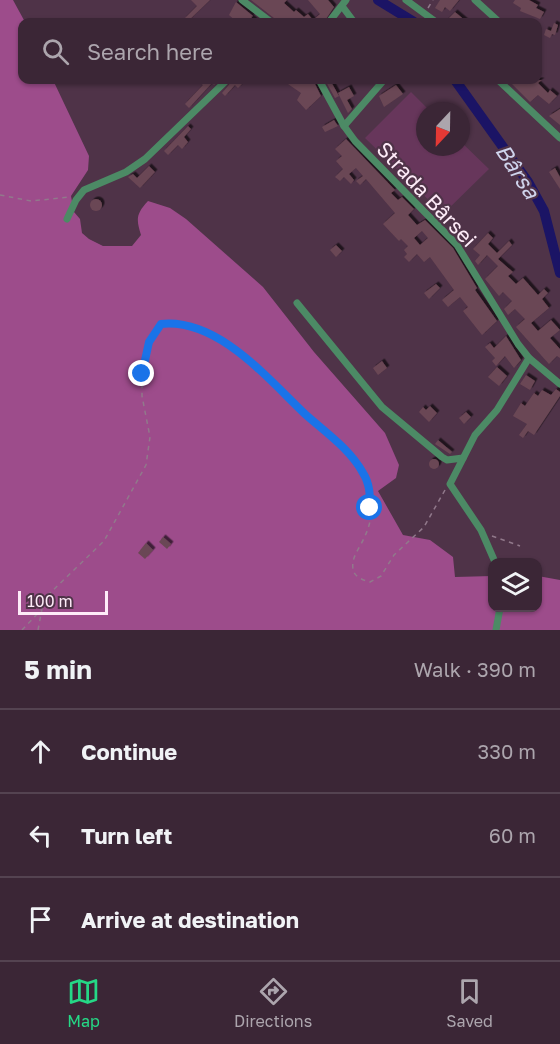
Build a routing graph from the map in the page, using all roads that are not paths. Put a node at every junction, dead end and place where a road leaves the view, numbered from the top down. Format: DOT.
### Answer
graph roads {
  1 [pos="242,0"];
  2 [pos="406,0"];
  3 [pos="475,0"];
  4 [pos="344,3"];
  5 [pos="266,18"];
  6 [pos="332,18"];
  7 [pos="352,18"];
  8 [pos="430,18"];
  9 [pos="495,18"];
  10 [pos="222,84"];
  11 [pos="321,84"];
  12 [pos="381,84"];
  13 [pos="502,84"];
  14 [pos="344,126"];
  15 [pos="560,138"];
  16 [pos="67,219"];
  17 [pos="297,303"];
  18 [pos="529,358"];
  19 [pos="560,384"];
  20 [pos="463,458"];
  21 [pos="493,558"];
  22 [pos="499,612"];
  23 [pos="496,630"];
  1 -- 5 [label="street"];
  2 -- 8 [label="street"];
  3 -- 9 [label="street"];
  4 -- 6 [label="street"];
  4 -- 7 [label="street"];
  10 -- 16 [label="street"];
  11 -- 14 [label="street, Strada Bârsei"];
  12 -- 14 [label="street"];
  13 -- 15 [label="street"];
  14 -- 18 [label="street, Strada Bârsei"];
  17 -- 20 [label="street"];
  18 -- 19 [label="street, Strada Bârsei"];
  18 -- 20 [label="street"];
  20 -- 21 [label="street"];
  22 -- 23 [label="street"];
}
